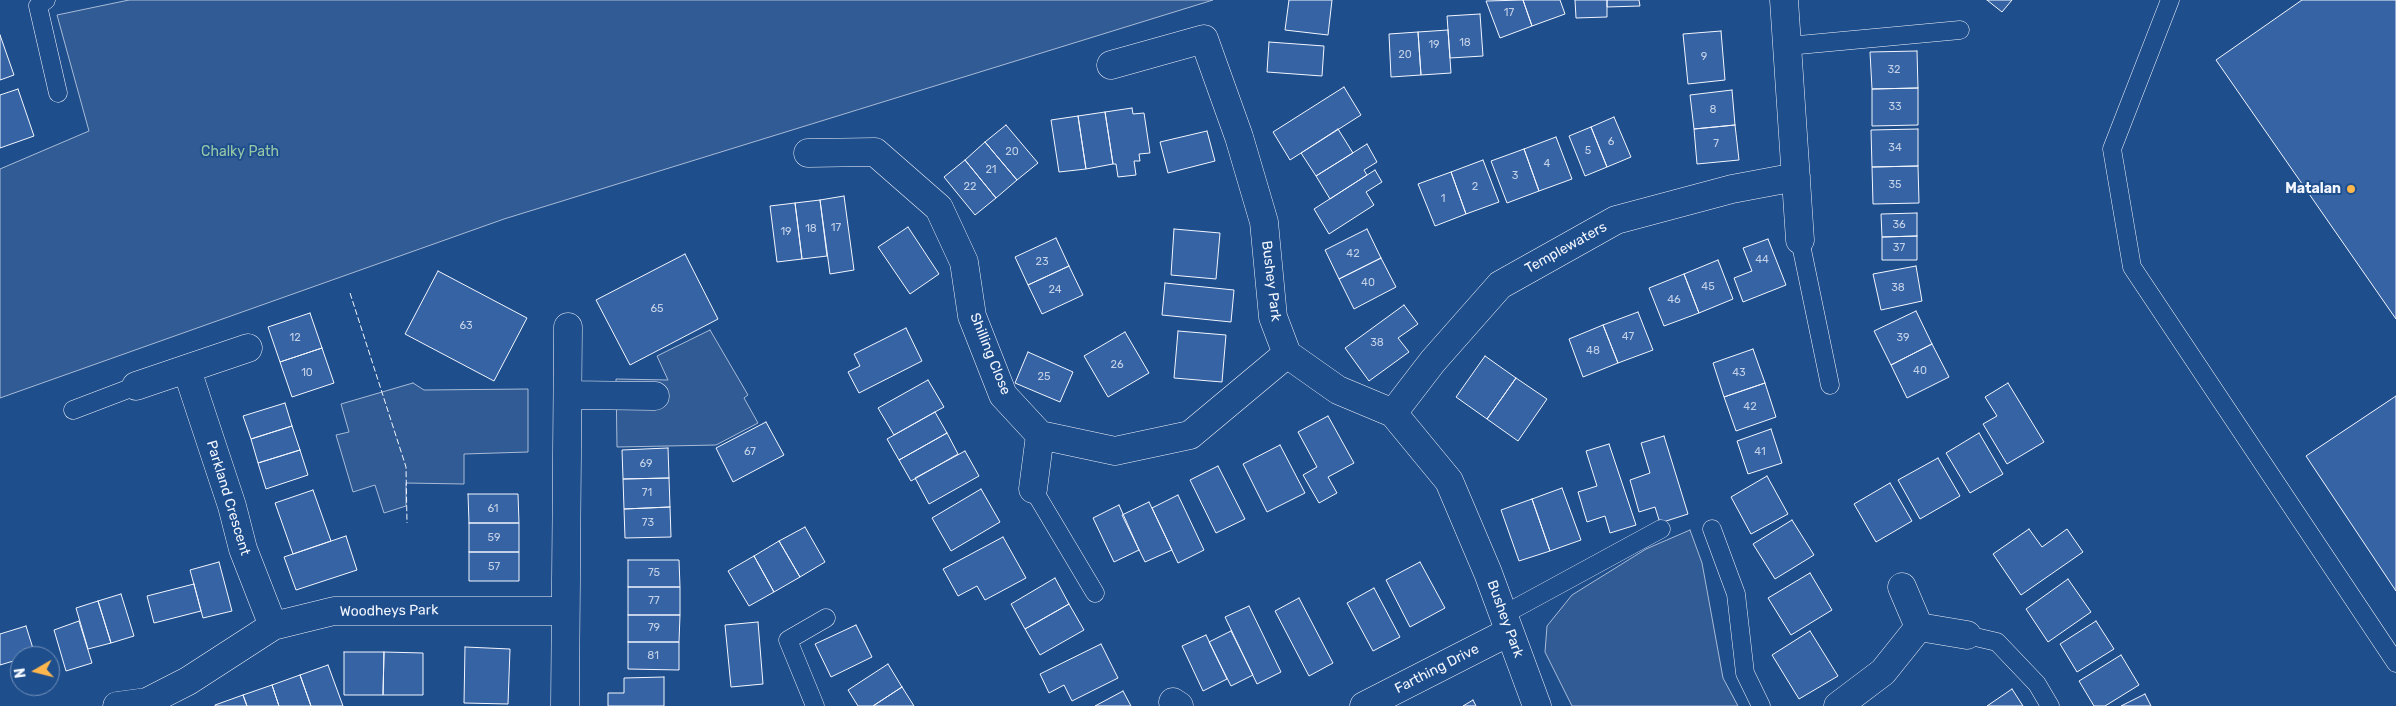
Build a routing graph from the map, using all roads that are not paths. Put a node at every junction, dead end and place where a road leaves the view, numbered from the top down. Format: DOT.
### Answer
graph roads {
  1 [pos="46,0"];
  2 [pos="1784,0"];
  3 [pos="2170,0"];
  4 [pos="1960,30"];
  5 [pos="1788,46"];
  6 [pos="1111,65"];
  7 [pos="58,93"];
  8 [pos="808,153"];
  9 [pos="1796,177"];
  10 [pos="1800,240"];
  11 [pos="568,327"];
  12 [pos="248,348"];
  13 [pos="1287,354"];
  14 [pos="187,370"];
  15 [pos="1830,385"];
  16 [pos="136,386"];
  17 [pos="568,395"];
  18 [pos="654,396"];
  19 [pos="73,410"];
  20 [pos="1393,413"];
  21 [pos="1040,435"];
  22 [pos="1034,489"];
  23 [pos="1712,529"];
  24 [pos="1661,530"];
  25 [pos="1902,587"];
  26 [pos="1095,593"];
  27 [pos="564,611"];
  28 [pos="826,618"];
  29 [pos="1506,623"];
  30 [pos="273,626"];
  31 [pos="1919,627"];
  32 [pos="1967,634"];
  33 [pos="2396,663"];
  34 [pos="117,706"];
  35 [pos="565,706"];
  36 [pos="815,706"];
  37 [pos="1364,706"];
  38 [pos="1537,706"];
  39 [pos="1761,706"];
  40 [pos="1838,706"];
  41 [pos="2050,706"];
  1 -- 7 [label="lane"];
  2 -- 5 [label="street"];
  3 -- 33 [label="lane"];
  4 -- 5 [label="lane"];
  5 -- 9 [label="street"];
  6 -- 13 [label="street, Bushey Park"];
  8 -- 21 [label="street, Shilling Close"];
  9 -- 10 [label="street"];
  9 -- 20 [label="street, Templewaters"];
  10 -- 15 [label="lane"];
  11 -- 17 [label="street"];
  12 -- 14 [label="street"];
  13 -- 20 [label="street, Bushey Park"];
  13 -- 21 [label="street"];
  14 -- 16 [label="street"];
  14 -- 30 [label="street, Parkland Crescent"];
  16 -- 19 [label="lane"];
  17 -- 18 [label="street"];
  17 -- 27 [label="street"];
  20 -- 29 [label="street, Bushey Park"];
  21 -- 22 [label="street"];
  22 -- 26 [label="lane"];
  23 -- 39 [label="lane"];
  24 -- 29 [label="lane"];
  25 -- 31 [label="street"];
  27 -- 30 [label="street, Woodheys Park"];
  27 -- 35 [label="street"];
  28 -- 36 [label="lane"];
  29 -- 37 [label="street, Farthing Drive"];
  29 -- 38 [label="street, Bushey Park"];
  30 -- 34 [label="street, Woodheys Park"];
  31 -- 32 [label="street"];
  31 -- 40 [label="street"];
  32 -- 41 [label="lane"];
}
